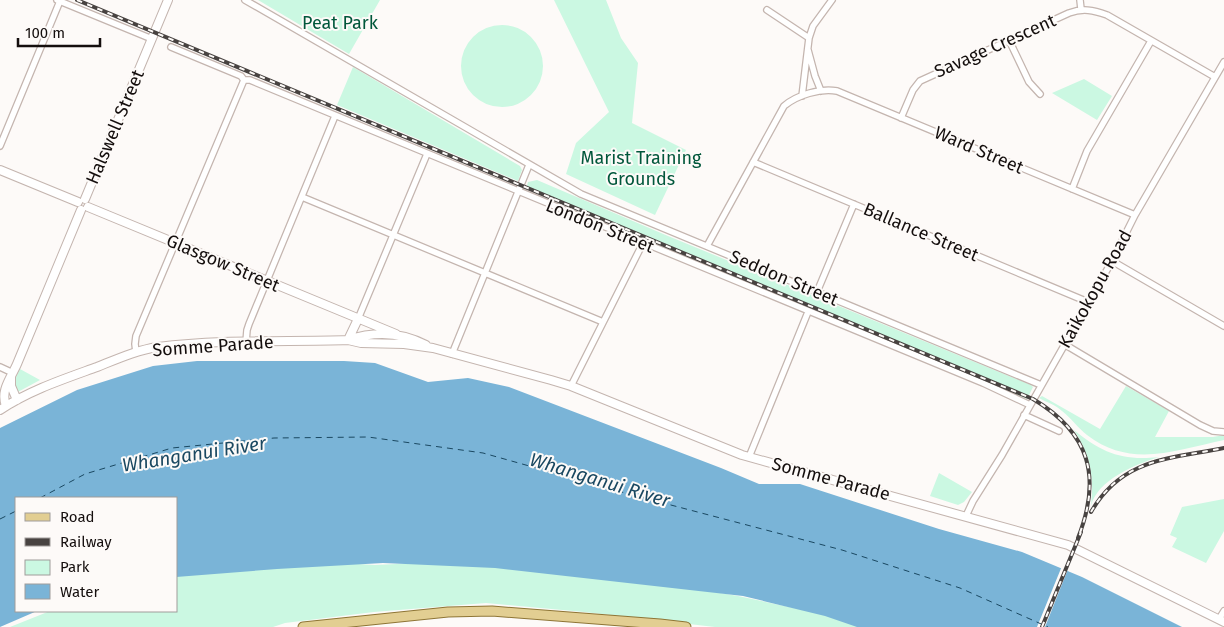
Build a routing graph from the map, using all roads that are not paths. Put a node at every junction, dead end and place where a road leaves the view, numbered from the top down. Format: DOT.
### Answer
graph roads {
  1 [pos="168,0"];
  2 [pos="245,0"];
  3 [pos="832,0"];
  4 [pos="1080,0"];
  5 [pos="59,1"];
  6 [pos="1081,9"];
  7 [pos="767,10"];
  8 [pos="809,38"];
  9 [pos="152,39"];
  10 [pos="1009,40"];
  11 [pos="1151,41"];
  12 [pos="171,47"];
  13 [pos="808,48"];
  14 [pos="1224,62"];
  15 [pos="1215,77"];
  16 [pos="244,80"];
  17 [pos="821,91"];
  18 [pos="1040,94"];
  19 [pos="802,96"];
  20 [pos="336,116"];
  21 [pos="901,118"];
  22 [pos="0,146"];
  23 [pos="427,154"];
  24 [pos="753,162"];
  25 [pos="529,165"];
  26 [pos="0,170"];
  27 [pos="1072,189"];
  28 [pos="518,192"];
  29 [pos="302,197"];
  30 [pos="83,204"];
  31 [pos="854,204"];
  32 [pos="1135,215"];
  33 [pos="394,235"];
  34 [pos="175,242"];
  35 [pos="643,243"];
  36 [pos="707,246"];
  37 [pos="1112,261"];
  38 [pos="485,273"];
  39 [pos="267,281"];
  40 [pos="817,292"];
  41 [pos="1088,302"];
  42 [pos="808,312"];
  43 [pos="358,319"];
  44 [pos="603,322"];
  45 [pos="1224,326"];
  46 [pos="380,334"];
  47 [pos="396,334"];
  48 [pos="348,340"];
  49 [pos="246,342"];
  50 [pos="404,344"];
  51 [pos="1064,344"];
  52 [pos="432,348"];
  53 [pos="136,352"];
  54 [pos="452,354"];
  55 [pos="0,367"];
  56 [pos="12,375"];
  57 [pos="1041,385"];
  58 [pos="571,386"];
  59 [pos="18,400"];
  60 [pos="1030,405"];
  61 [pos="3,408"];
  62 [pos="1024,414"];
  63 [pos="1059,431"];
  64 [pos="1224,432"];
  65 [pos="749,457"];
  66 [pos="966,516"];
  67 [pos="1224,611"];
  68 [pos="1222,621"];
  69 [pos="660,625"];
  70 [pos="307,627"];
  71 [pos="686,627"];
  1 -- 9 [label="main road, Halswell Street"];
  2 -- 25 [label="street, Seddon Street"];
  3 -- 8 [label="street"];
  4 -- 6 [label="street"];
  5 -- 9 [label="street"];
  5 -- 22 [label="street"];
  6 -- 10 [label="street, Savage Crescent"];
  6 -- 11 [label="street"];
  7 -- 8 [label="street"];
  8 -- 13 [label="street"];
  9 -- 30 [label="main road, Halswell Street"];
  10 -- 18 [label="street"];
  10 -- 21 [label="street, Savage Crescent"];
  11 -- 15 [label="street"];
  11 -- 27 [label="street"];
  12 -- 16 [label="street, London Street"];
  13 -- 17 [label="street"];
  13 -- 19 [label="street"];
  14 -- 15 [label="street, Kaikokopu Road"];
  15 -- 32 [label="street, Kaikokopu Road"];
  16 -- 20 [label="street, London Street"];
  16 -- 34 [label="street"];
  17 -- 19 [label="street"];
  17 -- 21 [label="street, Ward Street"];
  19 -- 24 [label="street"];
  20 -- 23 [label="street, London Street"];
  20 -- 29 [label="street"];
  21 -- 27 [label="street, Ward Street"];
  23 -- 28 [label="street, London Street"];
  23 -- 33 [label="street"];
  24 -- 31 [label="street, Ballance Street"];
  24 -- 36 [label="street"];
  25 -- 28 [label="street"];
  25 -- 36 [label="street, Seddon Street"];
  26 -- 30 [label="main road, Glasgow Street"];
  27 -- 32 [label="street, Ward Street"];
  28 -- 35 [label="street, London Street"];
  28 -- 38 [label="street"];
  29 -- 33 [label="street"];
  29 -- 39 [label="street"];
  30 -- 34 [label="main road, Glasgow Street"];
  30 -- 56 [label="main road, Halswell Street"];
  31 -- 40 [label="street"];
  31 -- 41 [label="street, Ballance Street"];
  32 -- 37 [label="street, Kaikokopu Road"];
  33 -- 38 [label="street"];
  33 -- 43 [label="street"];
  34 -- 39 [label="main road, Glasgow Street"];
  34 -- 53 [label="street"];
  35 -- 42 [label="street, London Street"];
  35 -- 44 [label="street"];
  36 -- 40 [label="street, Seddon Street"];
  37 -- 41 [label="street, Kaikokopu Road"];
  37 -- 45 [label="street"];
  38 -- 44 [label="street"];
  38 -- 54 [label="street"];
  39 -- 43 [label="main road, Glasgow Street"];
  39 -- 49 [label="street"];
  40 -- 57 [label="street, Seddon Street"];
  41 -- 51 [label="street, Kaikokopu Road"];
  42 -- 60 [label="street, London Street"];
  42 -- 65 [label="street"];
  43 -- 46 [label="main road, Glasgow Street"];
  43 -- 47 [label="main road, Glasgow Street"];
  43 -- 48 [label="main road"];
  44 -- 58 [label="street"];
  46 -- 47 [label="main road, Somme Parade"];
  46 -- 48 [label="main road, Somme Parade"];
  46 -- 50 [label="main road, Glasgow Street"];
  47 -- 52 [label="main road, Somme Parade"];
  48 -- 49 [label="main road, Somme Parade"];
  48 -- 50 [label="main road, Somme Parade"];
  49 -- 53 [label="main road, Somme Parade"];
  50 -- 52 [label="main road, Somme Parade"];
  51 -- 57 [label="street, Kaikokopu Road"];
  51 -- 64 [label="street"];
  52 -- 54 [label="main road, Somme Parade"];
  53 -- 59 [label="main road, Somme Parade"];
  54 -- 58 [label="main road, Somme Parade"];
  55 -- 56 [label="street"];
  56 -- 59 [label="main road"];
  56 -- 61 [label="main road, Halswell Street"];
  57 -- 60 [label="street, Kaikokopu Road"];
  58 -- 65 [label="main road, Somme Parade"];
  59 -- 61 [label="main road, Somme Parade"];
  60 -- 62 [label="street, Kaikokopu Road"];
  62 -- 63 [label="street"];
  62 -- 66 [label="street, Kaikokopu Road"];
  65 -- 66 [label="main road, Somme Parade"];
  66 -- 68 [label="main road, Somme Parade"];
  67 -- 68 [label="street"];
  69 -- 70 [label="main road"];
  69 -- 71 [label="main road"];
}
